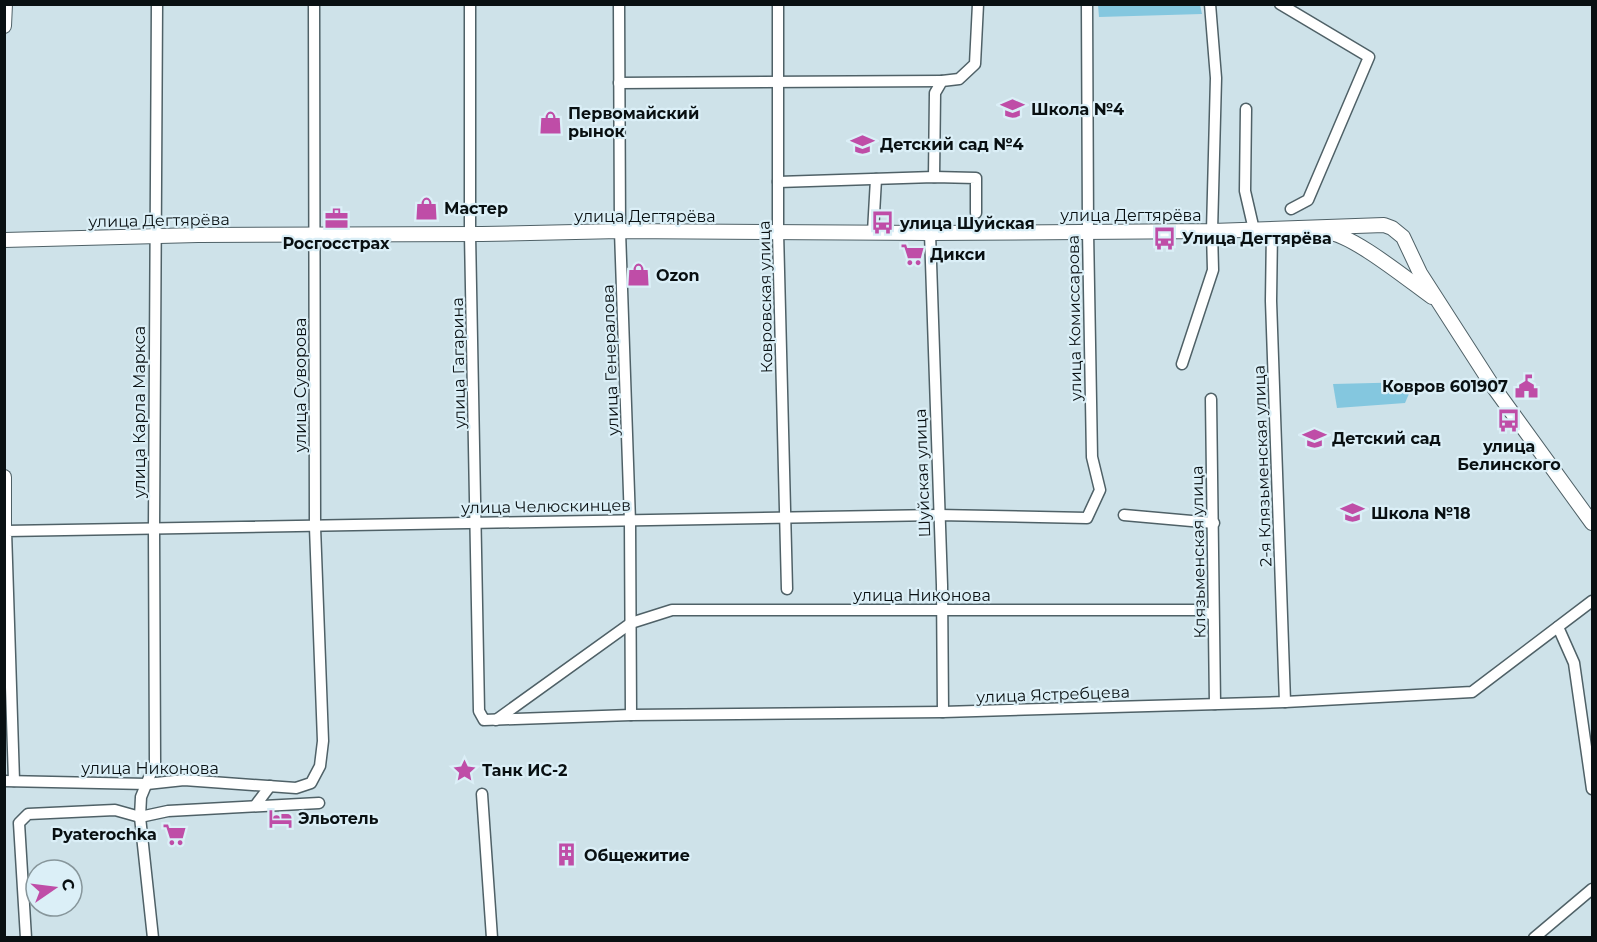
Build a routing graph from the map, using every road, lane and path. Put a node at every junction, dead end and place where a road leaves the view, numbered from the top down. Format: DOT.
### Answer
graph roads {
  1 [pos="5,4"];
  2 [pos="157,4"];
  3 [pos="314,4"];
  4 [pos="470,4"];
  5 [pos="619,4"];
  6 [pos="778,4"];
  7 [pos="978,4"];
  8 [pos="1087,4"];
  9 [pos="1210,4"];
  10 [pos="1280,4"];
  11 [pos="4,26"];
  12 [pos="778,81"];
  13 [pos="942,81"];
  14 [pos="619,83"];
  15 [pos="1246,109"];
  16 [pos="934,177"];
  17 [pos="876,179"];
  18 [pos="778,182"];
  19 [pos="1291,209"];
  20 [pos="975,213"];
  21 [pos="1384,225"];
  22 [pos="1278,229"];
  23 [pos="1254,230"];
  24 [pos="620,231"];
  25 [pos="1088,231"];
  26 [pos="1212,231"];
  27 [pos="778,232"];
  28 [pos="873,232"];
  29 [pos="930,232"];
  30 [pos="315,234"];
  31 [pos="470,234"];
  32 [pos="156,236"];
  33 [pos="4,240"];
  34 [pos="1405,242"];
  35 [pos="1372,256"];
  36 [pos="1385,264"];
  37 [pos="1437,300"];
  38 [pos="1182,364"];
  39 [pos="1211,399"];
  40 [pos="4,477"];
  41 [pos="938,515"];
  42 [pos="1124,515"];
  43 [pos="786,518"];
  44 [pos="1087,518"];
  45 [pos="630,522"];
  46 [pos="1214,523"];
  47 [pos="476,524"];
  48 [pos="1593,524"];
  49 [pos="315,526"];
  50 [pos="153,530"];
  51 [pos="5,531"];
  52 [pos="787,589"];
  53 [pos="1593,601"];
  54 [pos="942,610"];
  55 [pos="1214,615"];
  56 [pos="631,623"];
  57 [pos="1558,627"];
  58 [pos="1285,702"];
  59 [pos="1215,704"];
  60 [pos="943,712"];
  61 [pos="631,715"];
  62 [pos="490,720"];
  63 [pos="1589,744"];
  64 [pos="320,766"];
  65 [pos="9,781"];
  66 [pos="147,784"];
  67 [pos="270,786"];
  68 [pos="1593,789"];
  69 [pos="482,794"];
  70 [pos="319,803"];
  71 [pos="255,806"];
  72 [pos="140,817"];
  73 [pos="1593,889"];
  74 [pos="26,938"];
  75 [pos="153,938"];
  76 [pos="492,938"];
  77 [pos="1534,938"];
  1 -- 11 [label="main road"];
  2 -- 32 [label="street, улица Карла Маркса"];
  3 -- 30 [label="street, улица Суворова"];
  4 -- 31 [label="street, улица Гагарина"];
  5 -- 14 [label="street, улица Генералова"];
  6 -- 12 [label="street, Ковровская улица"];
  7 -- 13 [label="street"];
  8 -- 25 [label="street, улица Комиссарова"];
  9 -- 26 [label="street"];
  10 -- 19 [label="street"];
  12 -- 13 [label="street"];
  12 -- 14 [label="street"];
  12 -- 18 [label="street, Ковровская улица"];
  13 -- 16 [label="street"];
  14 -- 24 [label="street, улица Генералова"];
  15 -- 23 [label="street"];
  16 -- 17 [label="street"];
  16 -- 20 [label="street"];
  17 -- 18 [label="street"];
  17 -- 28 [label="street"];
  18 -- 27 [label="street, Ковровская улица"];
  21 -- 22 [label="main road"];
  21 -- 34 [label="main road"];
  21 -- 35 [label="main road"];
  22 -- 23 [label="main road, улица Дегтярёва"];
  22 -- 35 [label="main road"];
  22 -- 58 [label="street, 2-я Клязьменская улица"];
  23 -- 26 [label="main road, улица Дегтярёва"];
  24 -- 27 [label="main road, улица Дегтярёва"];
  24 -- 31 [label="main road, улица Дегтярёва"];
  24 -- 45 [label="street, улица Генералова"];
  25 -- 26 [label="main road, улица Дегтярёва"];
  25 -- 29 [label="main road, улица Дегтярёва"];
  25 -- 44 [label="street, улица Комиссарова"];
  26 -- 38 [label="street"];
  27 -- 28 [label="main road, улица Дегтярёва"];
  27 -- 43 [label="street, Ковровская улица"];
  28 -- 29 [label="main road, улица Дегтярёва"];
  29 -- 41 [label="street, Шуйская улица"];
  30 -- 31 [label="main road, улица Дегтярёва"];
  30 -- 32 [label="main road, улица Дегтярёва"];
  30 -- 49 [label="street, улица Суворова"];
  31 -- 47 [label="street, улица Гагарина"];
  32 -- 33 [label="main road, улица Дегтярёва"];
  32 -- 50 [label="street, улица Карла Маркса"];
  34 -- 36 [label="main road"];
  34 -- 37 [label="main road"];
  35 -- 36 [label="main road"];
  36 -- 37 [label="main road"];
  37 -- 48 [label="main road"];
  39 -- 46 [label="street, Клязьменская улица"];
  40 -- 51 [label="main road"];
  41 -- 43 [label="street, улица Челюскинцев"];
  41 -- 44 [label="street, улица Челюскинцев"];
  41 -- 54 [label="street, Шуйская улица"];
  42 -- 46 [label="street"];
  43 -- 45 [label="street, улица Челюскинцев"];
  43 -- 52 [label="street, Ковровская улица"];
  45 -- 47 [label="street, улица Челюскинцев"];
  45 -- 56 [label="street, улица Генералова"];
  46 -- 55 [label="street, Клязьменская улица"];
  47 -- 49 [label="street, улица Челюскинцев"];
  47 -- 62 [label="street, улица Гагарина"];
  49 -- 50 [label="street, улица Челюскинцев"];
  49 -- 64 [label="street, улица Суворова"];
  50 -- 51 [label="street, улица Челюскинцев"];
  50 -- 66 [label="street, улица Карла Маркса"];
  51 -- 65 [label="street"];
  53 -- 57 [label="street, улица Ястребцева"];
  54 -- 55 [label="street, улица Никонова"];
  54 -- 56 [label="street, улица Никонова"];
  54 -- 60 [label="street, Шуйская улица"];
  55 -- 59 [label="street, Клязьменская улица"];
  56 -- 61 [label="street, улица Генералова"];
  56 -- 62 [label="street, улица Никонова"];
  57 -- 58 [label="street, улица Ястребцева"];
  57 -- 63 [label="street"];
  58 -- 59 [label="street, улица Ястребцева"];
  59 -- 60 [label="street, улица Ястребцева"];
  60 -- 61 [label="street, улица Ястребцева"];
  61 -- 62 [label="street, улица Ястребцева"];
  63 -- 68 [label="street"];
  64 -- 67 [label="street, улица Никонова"];
  65 -- 66 [label="street, улица Никонова"];
  66 -- 67 [label="street, улица Никонова"];
  66 -- 72 [label="street, улица Карла Маркса"];
  67 -- 71 [label="street"];
  69 -- 76 [label="street"];
  70 -- 71 [label="street"];
  71 -- 72 [label="street"];
  72 -- 74 [label="street"];
  72 -- 75 [label="street, улица Карла Маркса"];
  73 -- 77 [label="street"];
}
